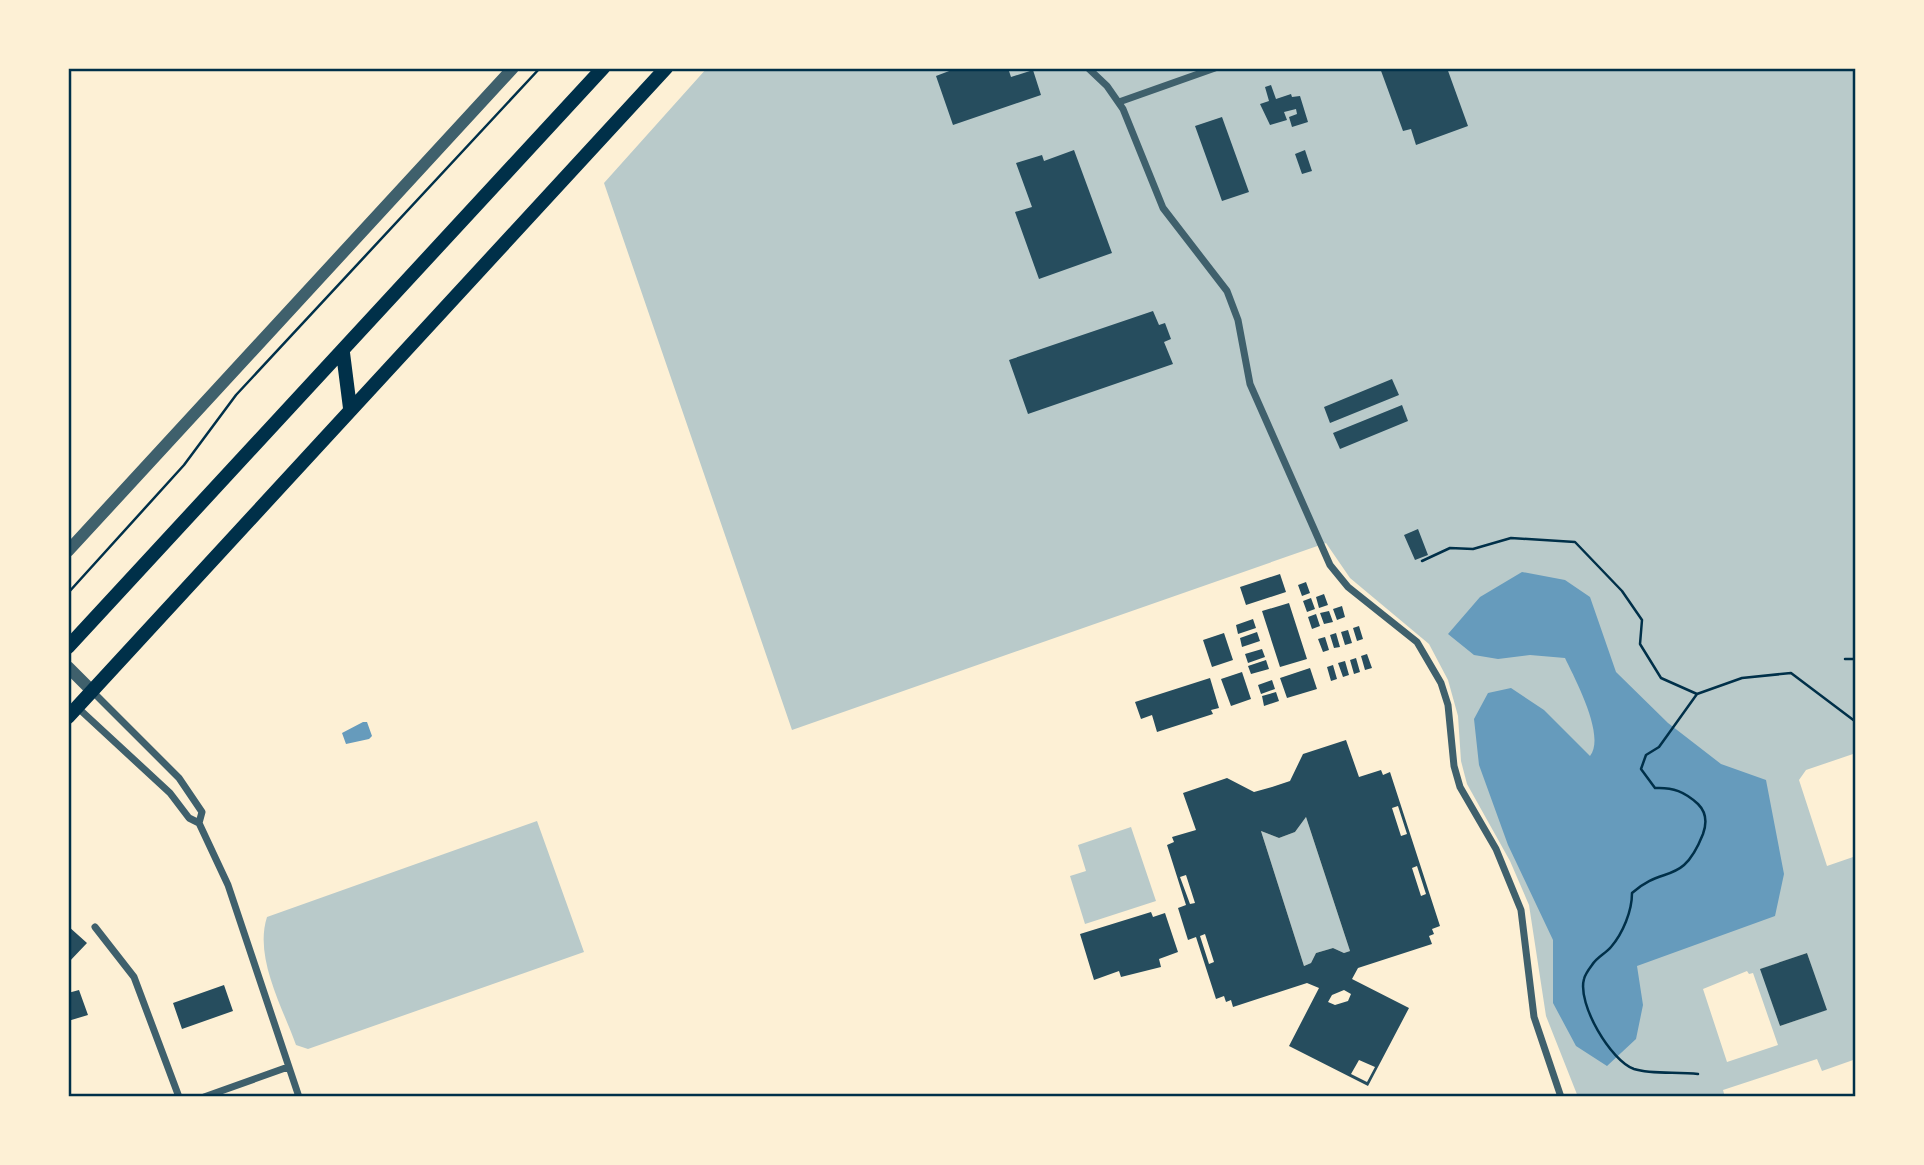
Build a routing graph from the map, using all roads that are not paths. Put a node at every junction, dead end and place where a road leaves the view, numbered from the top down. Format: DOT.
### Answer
graph roads {
  1 [pos="513,68"];
  2 [pos="603,68"];
  3 [pos="666,68"];
  4 [pos="1088,68"];
  5 [pos="1214,68"];
  6 [pos="1119,102"];
  7 [pos="343,353"];
  8 [pos="350,408"];
  9 [pos="68,551"];
  10 [pos="68,648"];
  11 [pos="68,667"];
  12 [pos="92,691"];
  13 [pos="71,708"];
  14 [pos="200,823"];
  15 [pos="95,927"];
  16 [pos="288,1067"];
  17 [pos="180,1097"];
  18 [pos="204,1097"];
  19 [pos="299,1097"];
  20 [pos="1561,1097"];
  1 -- 9 [label="street"];
  2 -- 7 [label="main road"];
  3 -- 8 [label="main road"];
  4 -- 6 [label="street"];
  5 -- 6 [label="street"];
  6 -- 20 [label="street"];
  7 -- 8 [label="main road"];
  7 -- 10 [label="main road"];
  8 -- 12 [label="main road"];
  11 -- 12 [label="street"];
  12 -- 13 [label="main road"];
  12 -- 14 [label="street"];
  13 -- 14 [label="street"];
  14 -- 16 [label="street"];
  15 -- 17 [label="street"];
  16 -- 18 [label="street"];
  16 -- 19 [label="street"];
}
